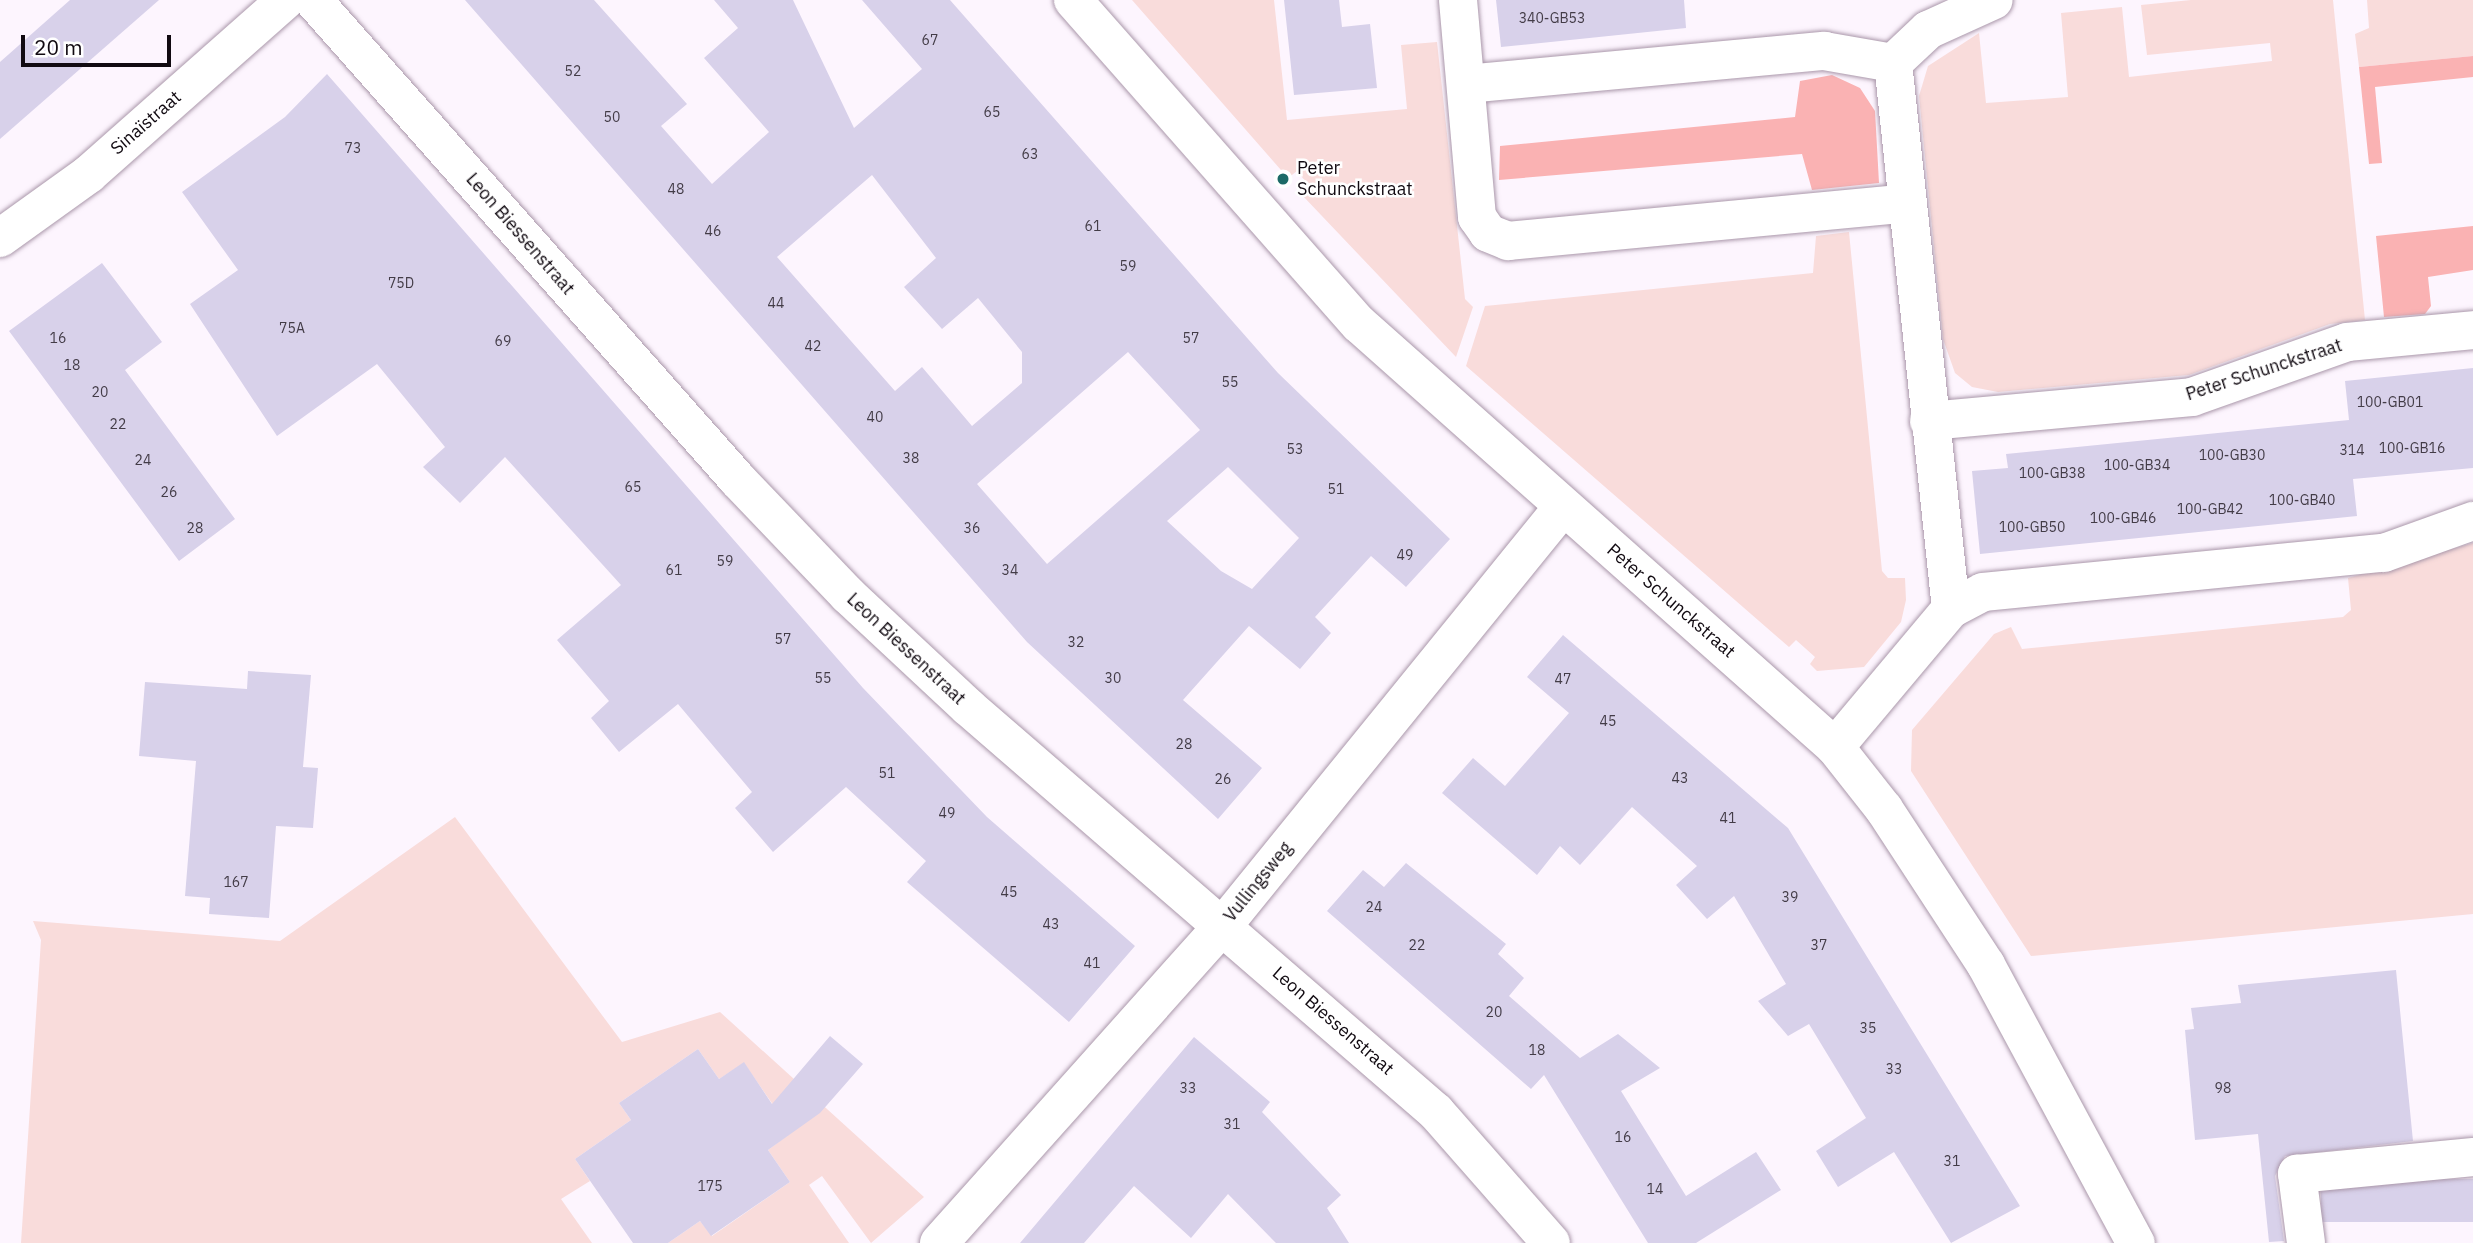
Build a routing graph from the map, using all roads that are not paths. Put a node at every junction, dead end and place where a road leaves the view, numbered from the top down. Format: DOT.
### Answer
graph roads {
  1 [pos="286,0"];
  2 [pos="313,0"];
  3 [pos="1073,0"];
  4 [pos="1458,0"];
  5 [pos="1994,0"];
  6 [pos="1893,63"];
  7 [pos="1466,84"];
  8 [pos="1908,203"];
  9 [pos="0,238"];
  10 [pos="2473,330"];
  11 [pos="1929,421"];
  12 [pos="1562,508"];
  13 [pos="2473,522"];
  14 [pos="1951,610"];
  15 [pos="1835,747"];
  16 [pos="1222,927"];
  17 [pos="2066,1107"];
  18 [pos="2473,1157"];
  19 [pos="939,1243"];
  20 [pos="1550,1243"];
  21 [pos="2136,1243"];
  22 [pos="2161,1243"];
  23 [pos="2306,1243"];
  1 -- 9 [label="street, Sinaïstraat"];
  2 -- 16 [label="street, Leon Biessenstraat"];
  3 -- 12 [label="street, Peter Schunckstraat"];
  4 -- 7 [label="street"];
  5 -- 6 [label="street"];
  6 -- 7 [label="street"];
  6 -- 8 [label="street"];
  7 -- 8 [label="street"];
  8 -- 11 [label="street"];
  10 -- 11 [label="street, Peter Schunckstraat"];
  11 -- 14 [label="street"];
  12 -- 15 [label="street, Peter Schunckstraat"];
  12 -- 16 [label="street, Vullingsweg"];
  13 -- 14 [label="street"];
  14 -- 15 [label="street"];
  15 -- 17 [label="street, Peter Schunckstraat"];
  16 -- 19 [label="street, Vullingsweg"];
  16 -- 20 [label="street, Leon Biessenstraat"];
  17 -- 21 [label="street, Peter Schunckstraat"];
  17 -- 22 [label="street, Peter Schunckstraat"];
  18 -- 23 [label="street"];
}
